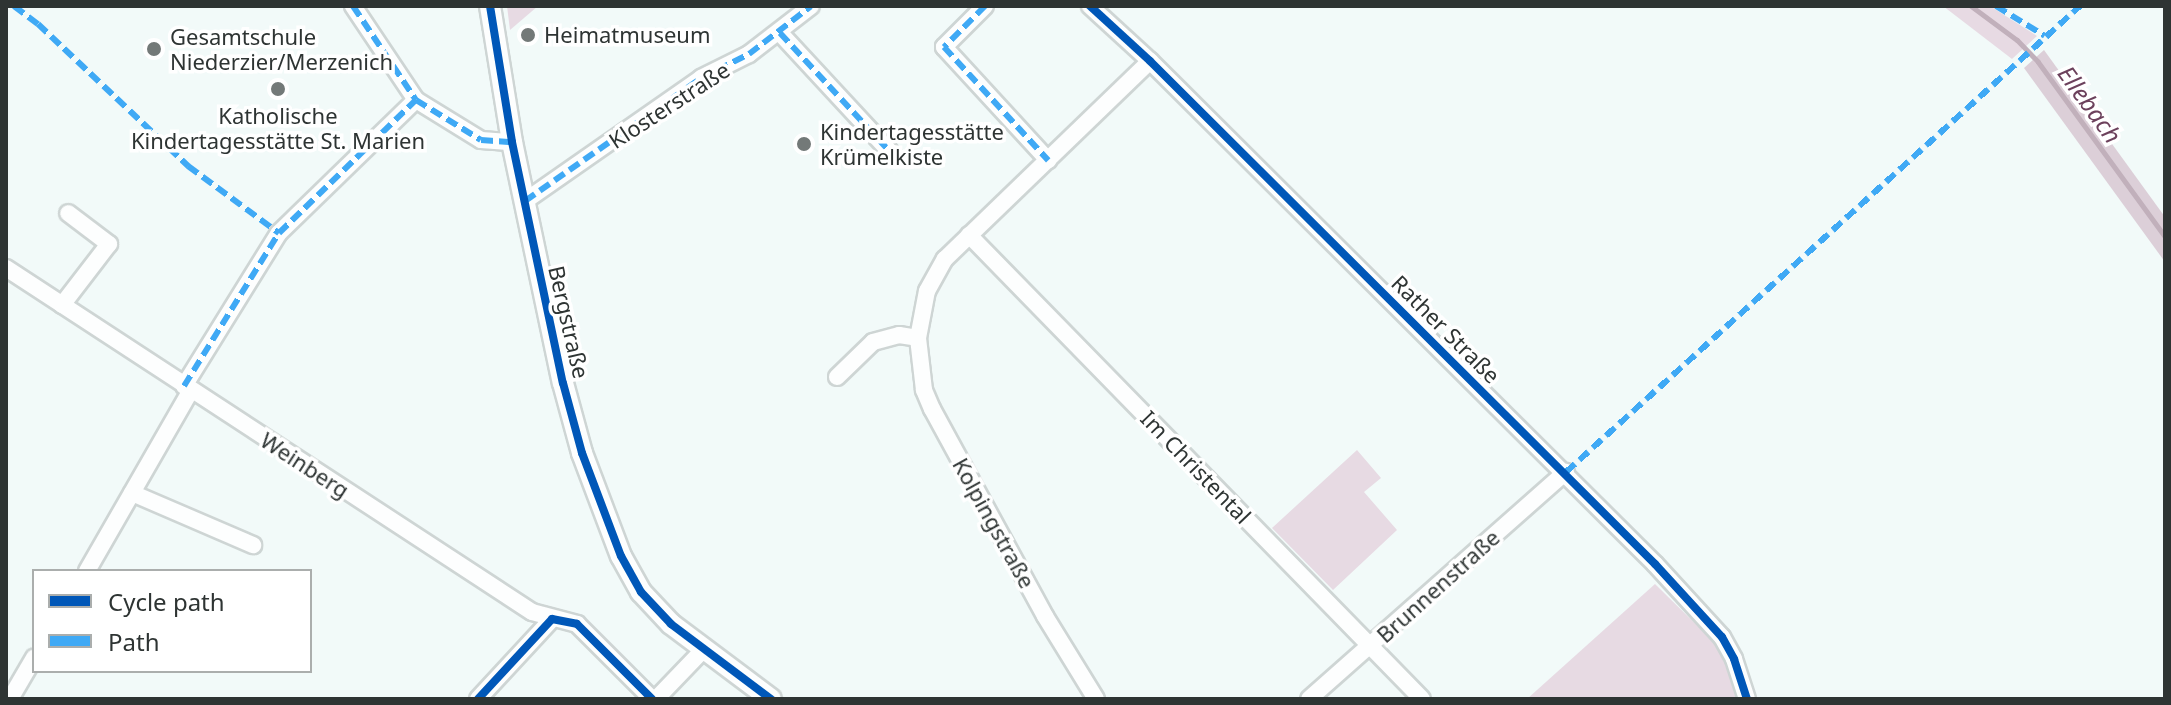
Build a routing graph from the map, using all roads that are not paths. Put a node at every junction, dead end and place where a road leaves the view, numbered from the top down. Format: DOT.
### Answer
graph roads {
  1 [pos="353,6"];
  2 [pos="490,6"];
  3 [pos="811,6"];
  4 [pos="985,6"];
  5 [pos="1090,6"];
  6 [pos="780,33"];
  7 [pos="1150,61"];
  8 [pos="416,100"];
  9 [pos="512,142"];
  10 [pos="895,157"];
  11 [pos="1048,160"];
  12 [pos="525,201"];
  13 [pos="68,213"];
  14 [pos="969,235"];
  15 [pos="6,268"];
  16 [pos="62,305"];
  17 [pos="918,338"];
  18 [pos="837,377"];
  19 [pos="188,388"];
  20 [pos="1566,472"];
  21 [pos="132,493"];
  22 [pos="253,545"];
  23 [pos="88,569"];
  24 [pos="552,619"];
  25 [pos="1370,646"];
  26 [pos="703,650"];
  27 [pos="32,661"];
  28 [pos="10,699"];
  29 [pos="478,699"];
  30 [pos="654,699"];
  31 [pos="771,699"];
  32 [pos="1096,699"];
  33 [pos="1309,699"];
  34 [pos="1422,699"];
  35 [pos="1747,699"];
  1 -- 8 [label="street"];
  2 -- 9 [label="street, Bergstraße"];
  3 -- 6 [label="street, Klosterstraße"];
  4 -- 11 [label="street"];
  5 -- 7 [label="street, Rather Straße"];
  6 -- 10 [label="street"];
  6 -- 12 [label="street, Klosterstraße"];
  7 -- 11 [label="street, Kolpingstraße"];
  7 -- 20 [label="street, Rather Straße"];
  8 -- 9 [label="street"];
  8 -- 19 [label="street"];
  9 -- 12 [label="street, Bergstraße"];
  11 -- 14 [label="street, Kolpingstraße"];
  12 -- 26 [label="street, Bergstraße"];
  13 -- 16 [label="street"];
  14 -- 17 [label="street, Kolpingstraße"];
  14 -- 25 [label="street, Im Christental"];
  15 -- 16 [label="street, Weinberg"];
  16 -- 19 [label="street, Weinberg"];
  17 -- 18 [label="street"];
  17 -- 32 [label="street, Kolpingstraße"];
  19 -- 21 [label="street"];
  19 -- 24 [label="street, Weinberg"];
  20 -- 25 [label="street, Brunnenstraße"];
  20 -- 35 [label="street, Rather Straße"];
  21 -- 22 [label="street"];
  21 -- 23 [label="street"];
  24 -- 29 [label="street"];
  24 -- 30 [label="street, Weinberg"];
  25 -- 33 [label="street, Brunnenstraße"];
  25 -- 34 [label="street, Im Christental"];
  26 -- 30 [label="street"];
  26 -- 31 [label="street, Bergstraße"];
  27 -- 28 [label="street"];
}
